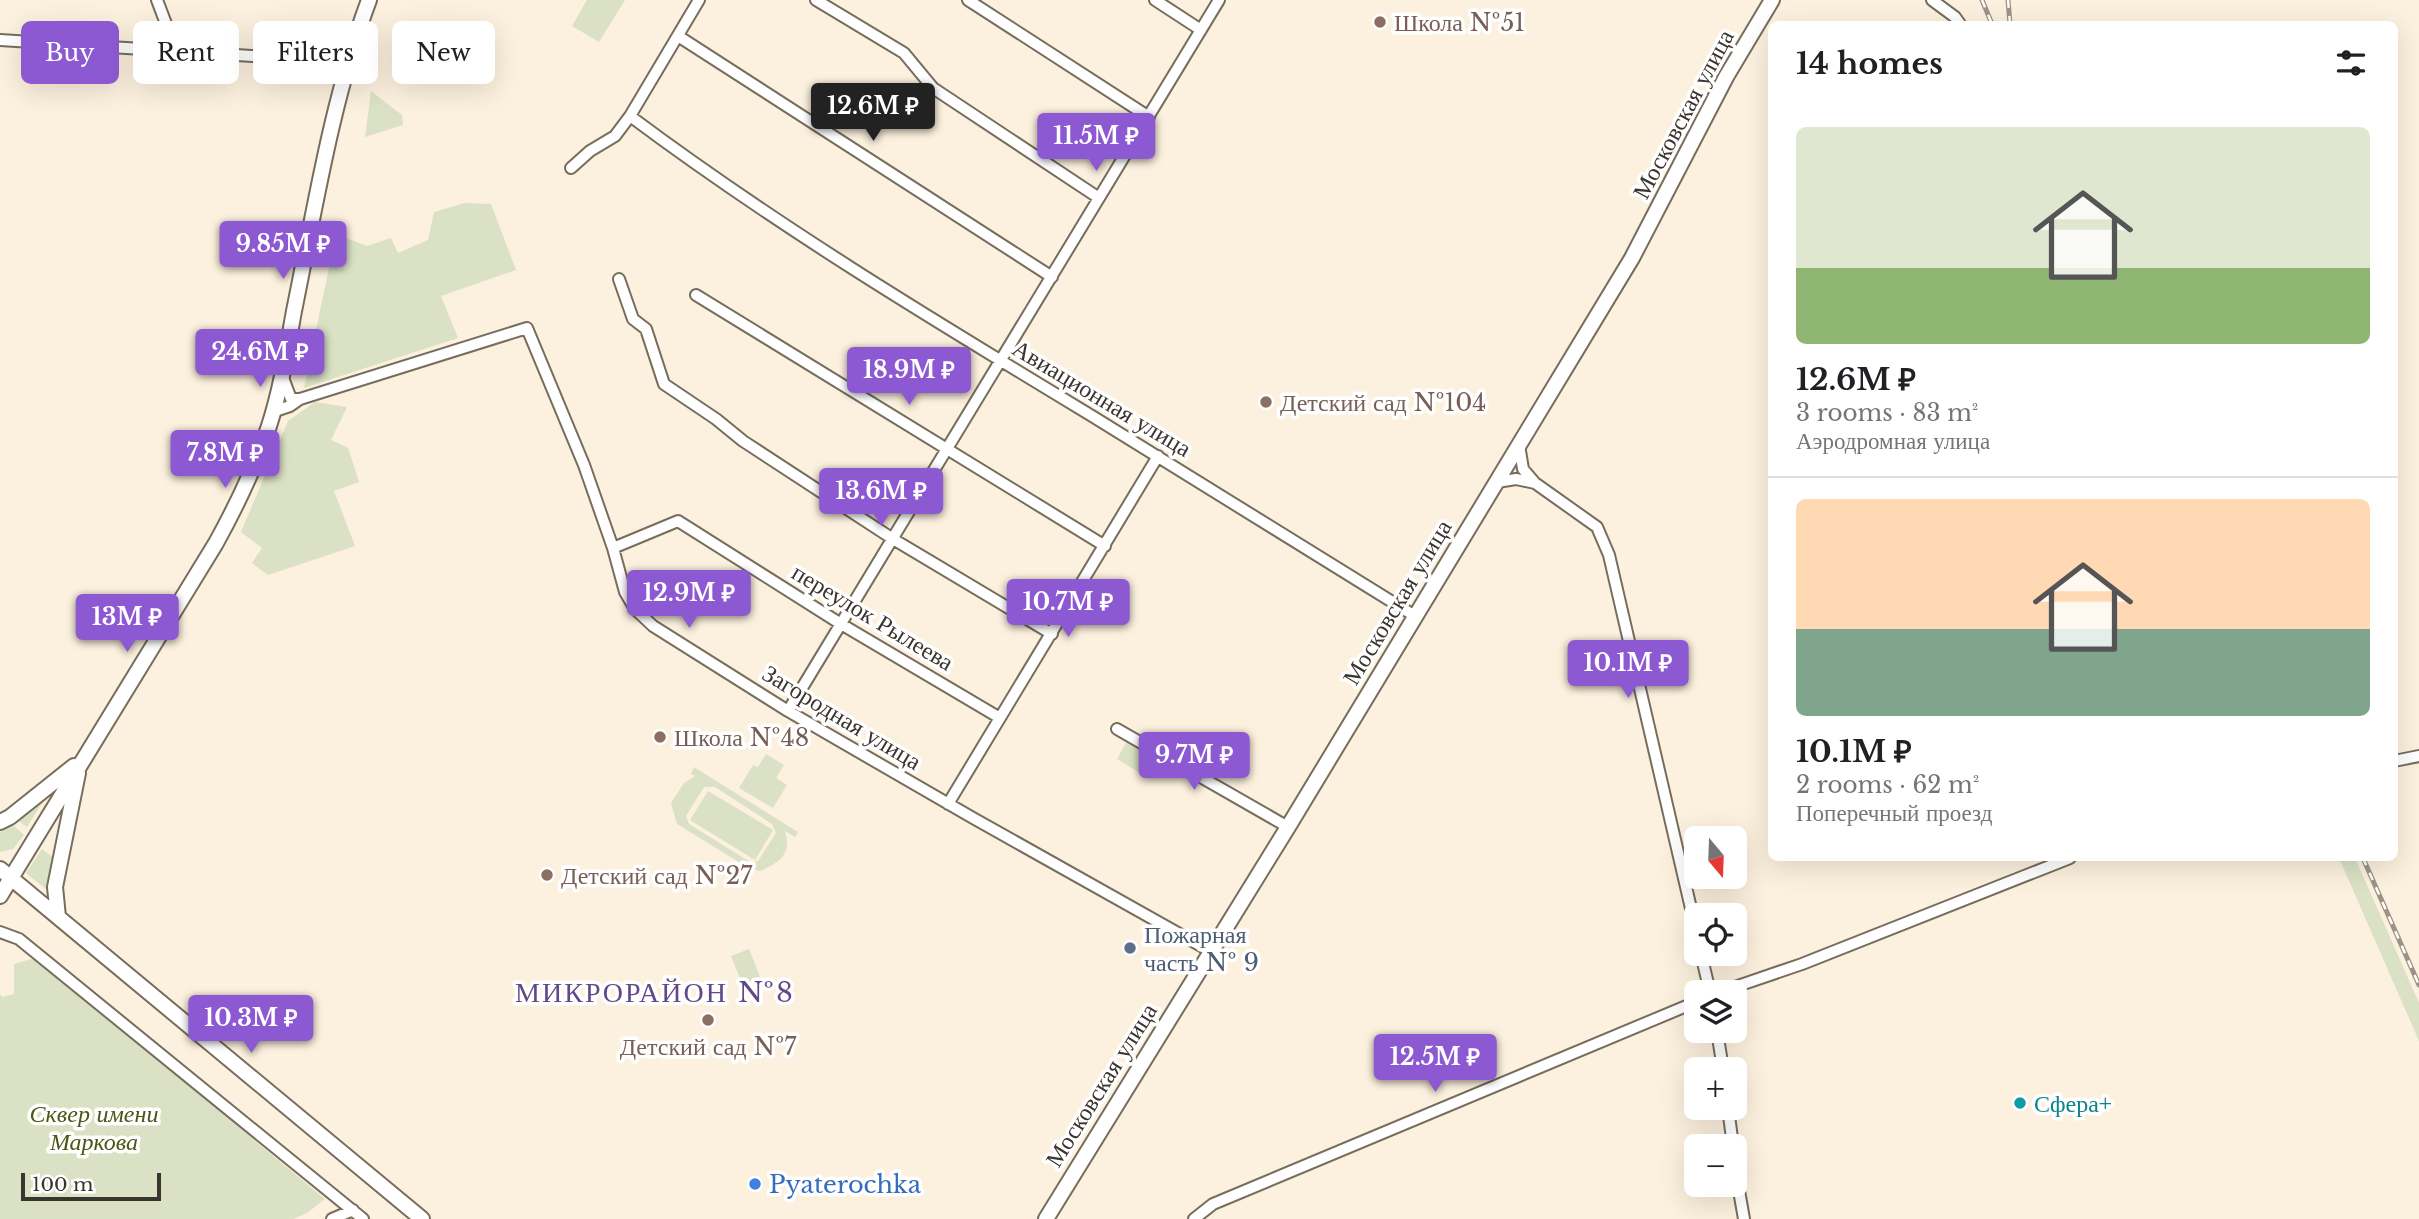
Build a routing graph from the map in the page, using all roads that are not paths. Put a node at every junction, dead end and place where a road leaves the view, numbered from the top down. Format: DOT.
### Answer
graph roads {
  1 [pos="157,0"];
  2 [pos="369,0"];
  3 [pos="699,0"];
  4 [pos="817,0"];
  5 [pos="968,0"];
  6 [pos="1155,0"];
  7 [pos="1219,0"];
  8 [pos="1772,0"];
  9 [pos="1932,0"];
  10 [pos="165,21"];
  11 [pos="362,21"];
  12 [pos="1958,21"];
  13 [pos="1201,30"];
  14 [pos="678,36"];
  15 [pos="0,40"];
  16 [pos="133,48"];
  17 [pos="343,84"];
  18 [pos="631,117"];
  19 [pos="1149,117"];
  20 [pos="571,168"];
  21 [pos="1100,198"];
  22 [pos="1052,276"];
  23 [pos="619,279"];
  24 [pos="696,295"];
  25 [pos="1000,362"];
  26 [pos="282,374"];
  27 [pos="300,399"];
  28 [pos="272,412"];
  29 [pos="1519,445"];
  30 [pos="947,449"];
  31 [pos="1158,456"];
  32 [pos="1497,482"];
  33 [pos="1535,484"];
  34 [pos="893,539"];
  35 [pos="1105,546"];
  36 [pos="612,548"];
  37 [pos="1415,616"];
  38 [pos="841,625"];
  39 [pos="1052,634"];
  40 [pos="788,711"];
  41 [pos="1000,719"];
  42 [pos="1117,729"];
  43 [pos="2419,755"];
  44 [pos="2398,760"];
  45 [pos="80,761"];
  46 [pos="948,804"];
  47 [pos="0,822"];
  48 [pos="1288,827"];
  49 [pos="2062,861"];
  50 [pos="6,874"];
  51 [pos="0,897"];
  52 [pos="1690,903"];
  53 [pos="58,917"];
  54 [pos="0,932"];
  55 [pos="1210,951"];
  56 [pos="1747,983"];
  57 [pos="1684,1007"];
  58 [pos="1740,1197"];
  59 [pos="353,1210"];
  60 [pos="332,1219"];
  61 [pos="363,1219"];
  62 [pos="422,1219"];
  63 [pos="1046,1219"];
  64 [pos="1194,1219"];
  65 [pos="1744,1219"];
  1 -- 10 [label="street"];
  2 -- 11 [label="main road"];
  3 -- 14 [label="street"];
  4 -- 21 [label="street"];
  5 -- 19 [label="street"];
  6 -- 13 [label="street"];
  7 -- 13 [label="street"];
  8 -- 29 [label="main road, Московская улица"];
  9 -- 12 [label="street"];
  13 -- 19 [label="street"];
  14 -- 18 [label="street"];
  14 -- 22 [label="street"];
  15 -- 16 [label="street"];
  17 -- 26 [label="main road"];
  18 -- 20 [label="street"];
  18 -- 25 [label="street, Авиационная улица"];
  19 -- 21 [label="street"];
  21 -- 22 [label="street"];
  22 -- 25 [label="street"];
  23 -- 34 [label="street"];
  24 -- 30 [label="street"];
  25 -- 30 [label="street"];
  25 -- 31 [label="street, Авиационная улица"];
  26 -- 27 [label="street"];
  26 -- 28 [label="main road"];
  27 -- 28 [label="street, Загородная улица"];
  27 -- 36 [label="street, Загородная улица"];
  28 -- 45 [label="main road"];
  29 -- 32 [label="main road, Московская улица"];
  29 -- 33 [label="street"];
  30 -- 34 [label="street"];
  30 -- 35 [label="street"];
  31 -- 35 [label="street"];
  31 -- 37 [label="street, Авиационная улица"];
  32 -- 33 [label="street"];
  32 -- 37 [label="main road, Московская улица"];
  33 -- 52 [label="street"];
  34 -- 38 [label="street"];
  34 -- 39 [label="street"];
  35 -- 39 [label="street"];
  36 -- 38 [label="street, переулок Рылеева"];
  36 -- 40 [label="street, Загородная улица"];
  37 -- 48 [label="main road, Московская улица"];
  38 -- 40 [label="street"];
  38 -- 41 [label="street, переулок Рылеева"];
  39 -- 41 [label="street"];
  40 -- 46 [label="street, Загородная улица"];
  41 -- 46 [label="street"];
  42 -- 48 [label="street"];
  43 -- 44 [label="street"];
  45 -- 47 [label="main road"];
  45 -- 50 [label="main road"];
  45 -- 53 [label="main road"];
  46 -- 55 [label="street, Загородная улица"];
  48 -- 55 [label="main road, Московская улица"];
  49 -- 56 [label="street"];
  50 -- 51 [label="main road"];
  50 -- 53 [label="main road"];
  53 -- 62 [label="main road"];
  54 -- 59 [label="street"];
  55 -- 63 [label="main road, Московская улица"];
  57 -- 64 [label="street"];
  58 -- 65 [label="street"];
  59 -- 60 [label="street"];
  59 -- 61 [label="street"];
}
